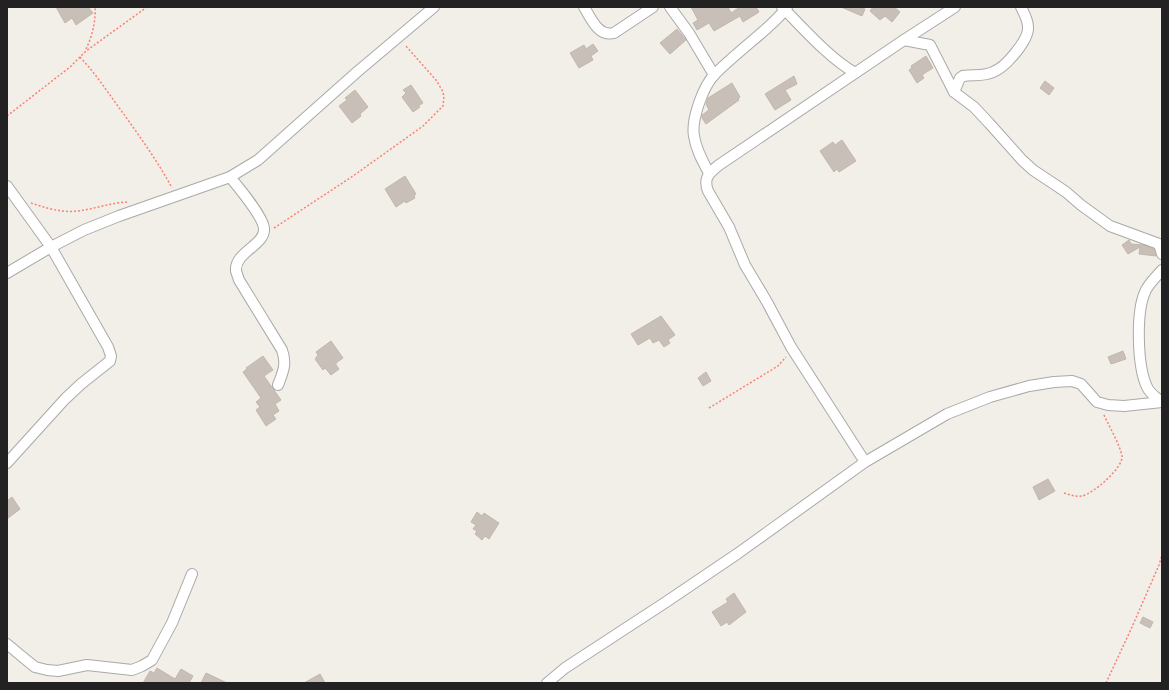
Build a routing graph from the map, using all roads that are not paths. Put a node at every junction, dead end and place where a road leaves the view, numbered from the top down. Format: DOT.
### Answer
graph roads {
  1 [pos="434,7"];
  2 [pos="584,7"];
  3 [pos="653,7"];
  4 [pos="670,7"];
  5 [pos="955,7"];
  6 [pos="1021,7"];
  7 [pos="785,8"];
  8 [pos="904,40"];
  9 [pos="855,73"];
  10 [pos="714,75"];
  11 [pos="954,92"];
  12 [pos="709,174"];
  13 [pos="230,176"];
  14 [pos="7,186"];
  15 [pos="51,247"];
  16 [pos="1162,254"];
  17 [pos="1162,270"];
  18 [pos="7,273"];
  19 [pos="278,385"];
  20 [pos="1162,402"];
  21 [pos="865,462"];
  22 [pos="7,463"];
  23 [pos="192,574"];
  24 [pos="7,644"];
  25 [pos="547,683"];
  1 -- 13 [label="street"];
  2 -- 3 [label="street"];
  4 -- 10 [label="street"];
  5 -- 8 [label="street"];
  6 -- 11 [label="street"];
  7 -- 9 [label="street"];
  7 -- 10 [label="street"];
  8 -- 9 [label="street"];
  8 -- 11 [label="street"];
  9 -- 12 [label="street"];
  10 -- 12 [label="street"];
  11 -- 16 [label="street"];
  12 -- 21 [label="street"];
  13 -- 15 [label="street"];
  13 -- 19 [label="street"];
  14 -- 15 [label="street"];
  15 -- 18 [label="street"];
  15 -- 22 [label="street"];
  17 -- 20 [label="street"];
  20 -- 21 [label="street"];
  21 -- 25 [label="street"];
  23 -- 24 [label="street"];
}
